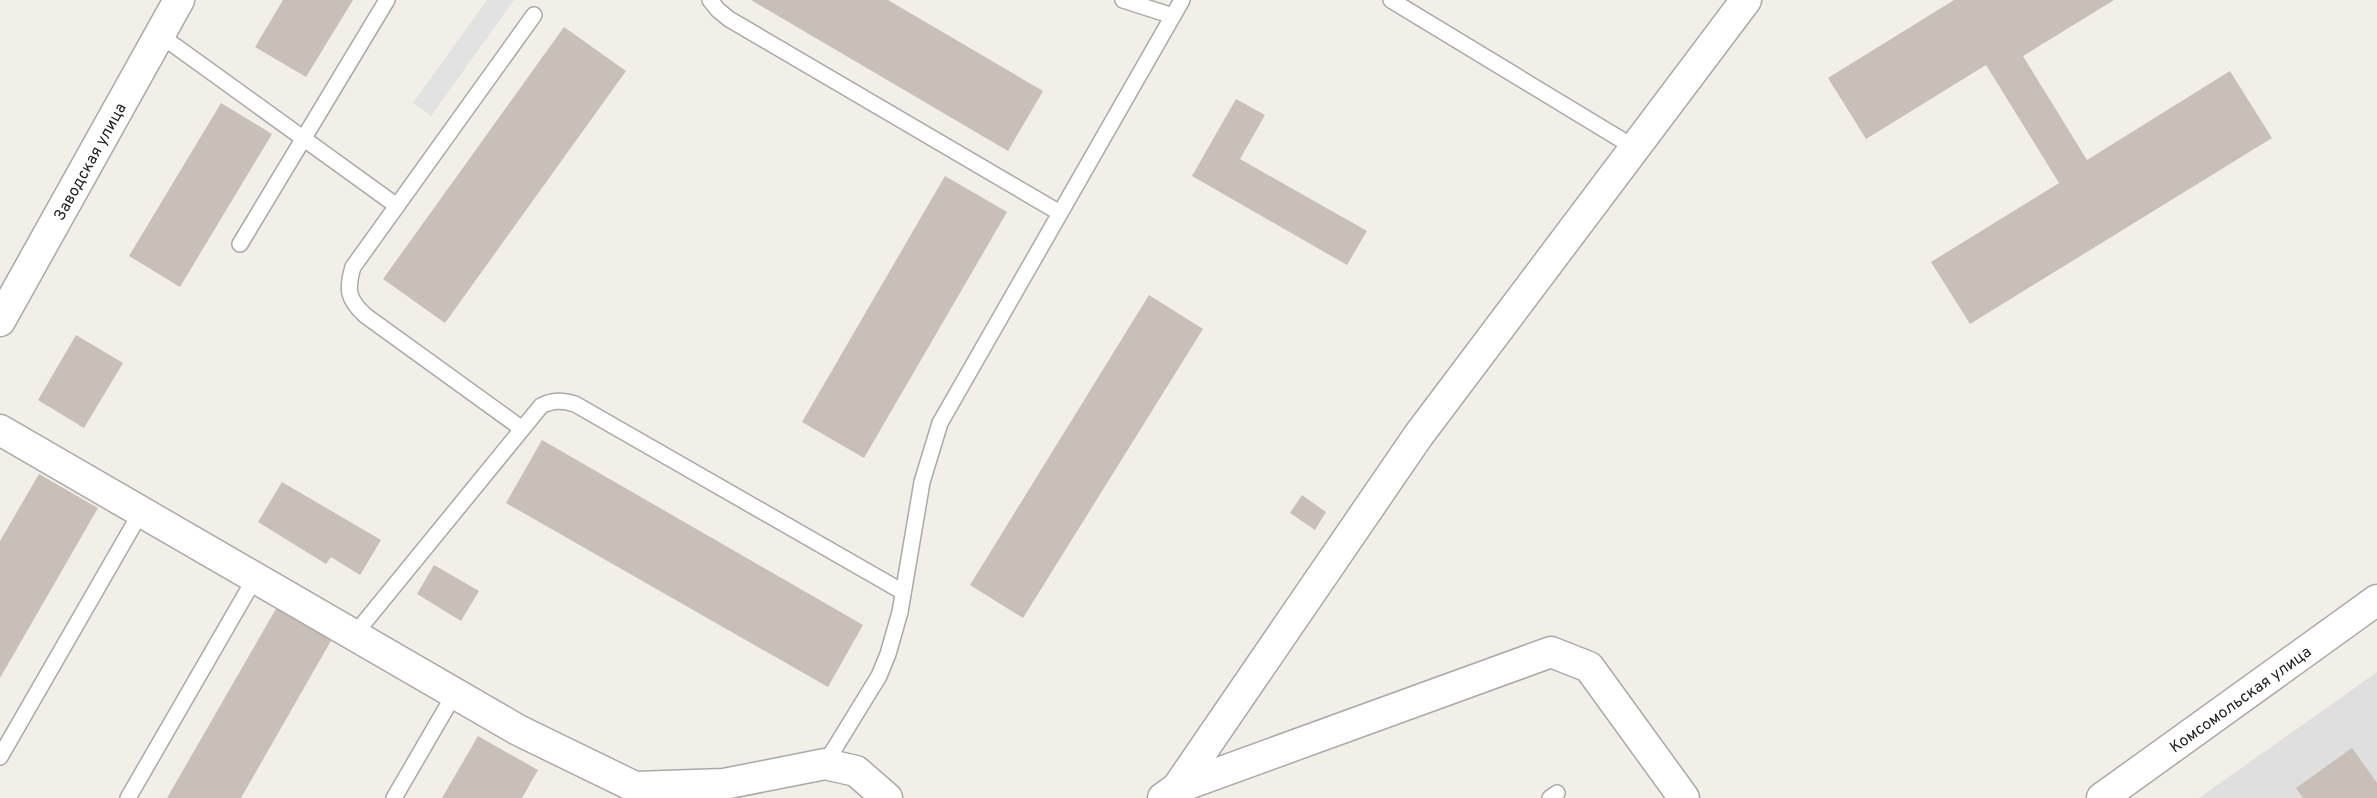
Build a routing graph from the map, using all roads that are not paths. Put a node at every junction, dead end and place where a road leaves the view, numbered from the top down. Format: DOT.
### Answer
graph roads {
  1 [pos="179,0"];
  2 [pos="387,0"];
  3 [pos="710,0"];
  4 [pos="1123,0"];
  5 [pos="1182,0"];
  6 [pos="1391,0"];
  7 [pos="1746,0"];
  8 [pos="534,15"];
  9 [pos="1173,16"];
  10 [pos="160,35"];
  11 [pos="304,139"];
  12 [pos="1635,148"];
  13 [pos="397,206"];
  14 [pos="1060,213"];
  15 [pos="240,244"];
  16 [pos="0,321"];
  17 [pos="521,428"];
  18 [pos="0,430"];
  19 [pos="141,512"];
  20 [pos="255,578"];
  21 [pos="903,592"];
  22 [pos="2377,600"];
  23 [pos="354,635"];
  24 [pos="455,693"];
  25 [pos="0,757"];
  26 [pos="825,764"];
  27 [pos="1170,793"];
  28 [pos="128,798"];
  29 [pos="394,798"];
  30 [pos="887,798"];
  31 [pos="1684,798"];
  32 [pos="2102,798"];
  1 -- 10 [label="street, Заводская улица"];
  2 -- 11 [label="lane"];
  3 -- 14 [label="lane"];
  4 -- 9 [label="lane"];
  5 -- 9 [label="lane"];
  6 -- 12 [label="lane"];
  7 -- 12 [label="street"];
  8 -- 13 [label="lane"];
  9 -- 14 [label="lane"];
  10 -- 11 [label="lane"];
  10 -- 16 [label="street, Заводская улица"];
  11 -- 13 [label="lane"];
  11 -- 15 [label="lane"];
  12 -- 27 [label="street"];
  13 -- 17 [label="lane"];
  14 -- 21 [label="lane"];
  17 -- 21 [label="lane"];
  17 -- 23 [label="lane"];
  18 -- 19 [label="street"];
  19 -- 20 [label="street"];
  19 -- 25 [label="lane"];
  20 -- 23 [label="street"];
  20 -- 28 [label="lane"];
  21 -- 26 [label="lane"];
  22 -- 32 [label="street, Комсомольская улица"];
  23 -- 24 [label="street"];
  24 -- 26 [label="street"];
  24 -- 29 [label="lane"];
  26 -- 30 [label="street"];
  27 -- 31 [label="street"];
}
